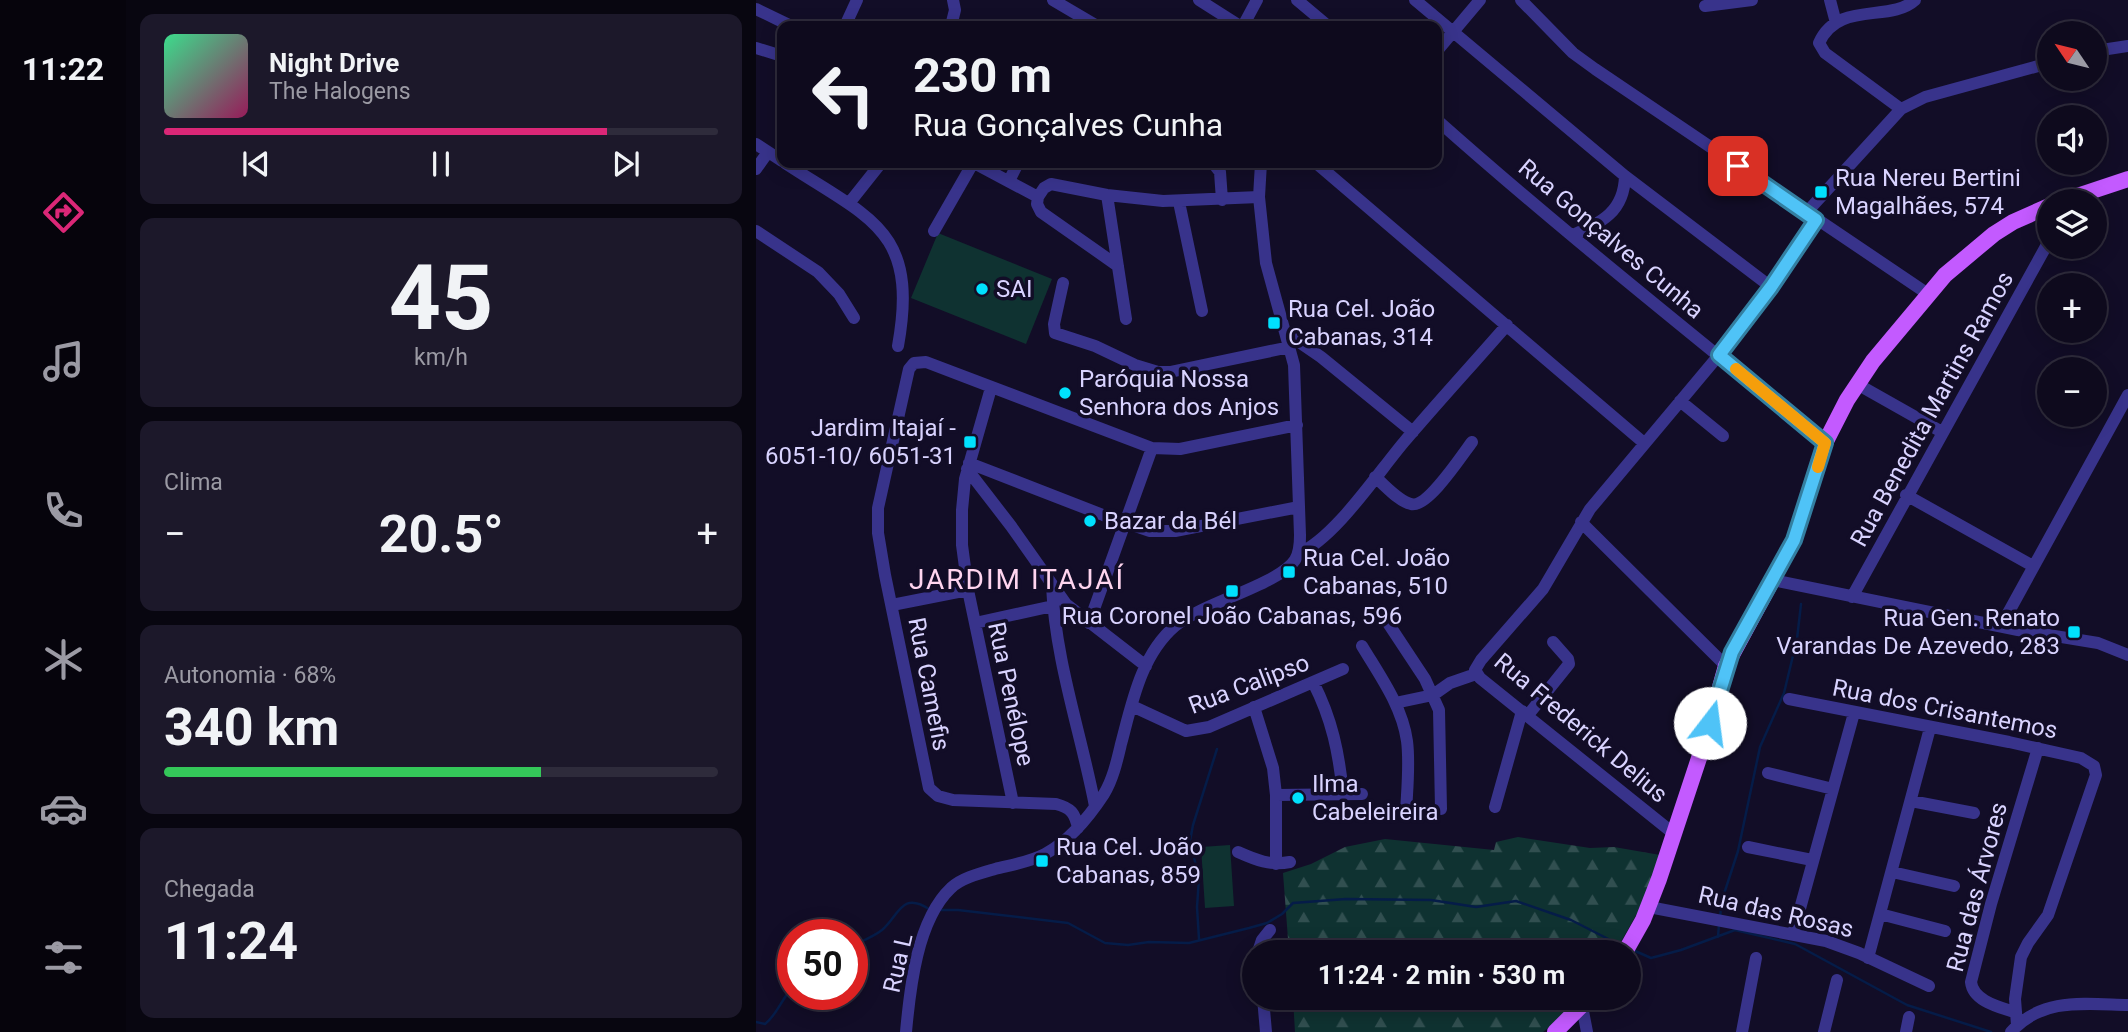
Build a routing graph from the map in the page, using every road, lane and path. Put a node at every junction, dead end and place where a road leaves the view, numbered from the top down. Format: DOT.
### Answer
graph roads {
  1 [pos="857,0"];
  2 [pos="953,0"];
  3 [pos="1053,0"];
  4 [pos="1199,0"];
  5 [pos="1257,0"];
  6 [pos="1297,0"];
  7 [pos="1415,0"];
  8 [pos="1480,0"];
  9 [pos="1521,0"];
  10 [pos="1752,0"];
  11 [pos="1830,0"];
  12 [pos="1870,0"];
  13 [pos="1915,0"];
  14 [pos="1704,6"];
  15 [pos="756,9"];
  16 [pos="1876,12"];
  17 [pos="780,21"];
  18 [pos="847,21"];
  19 [pos="952,21"];
  20 [pos="1089,21"];
  21 [pos="1233,21"];
  22 [pos="1244,21"];
  23 [pos="1322,21"];
  24 [pos="1440,21"];
  25 [pos="1442,23"];
  26 [pos="1836,23"];
  27 [pos="1453,32"];
  28 [pos="1442,45"];
  29 [pos="2128,46"];
  30 [pos="756,48"];
  31 [pos="2107,49"];
  32 [pos="777,54"];
  33 [pos="2037,66"];
  34 [pos="1902,109"];
  35 [pos="1442,124"];
  36 [pos="756,144"];
  37 [pos="768,152"];
  38 [pos="777,157"];
  39 [pos="794,168"];
  40 [pos="877,168"];
  41 [pos="970,168"];
  42 [pos="983,168"];
  43 [pos="1016,168"];
  44 [pos="1217,168"];
  45 [pos="1261,168"];
  46 [pos="1322,168"];
  47 [pos="756,169"];
  48 [pos="1625,176"];
  49 [pos="2128,179"];
  50 [pos="1009,181"];
  51 [pos="2100,189"];
  52 [pos="1107,195"];
  53 [pos="1038,197"];
  54 [pos="1259,197"];
  55 [pos="1222,200"];
  56 [pos="850,202"];
  57 [pos="1179,202"];
  58 [pos="2037,211"];
  59 [pos="1811,216"];
  60 [pos="756,231"];
  61 [pos="934,231"];
  62 [pos="1573,235"];
  63 [pos="2039,259"];
  64 [pos="1118,266"];
  65 [pos="1063,283"];
  66 [pos="1771,287"];
  67 [pos="1928,294"];
  68 [pos="1202,311"];
  69 [pos="854,318"];
  70 [pos="1126,319"];
  71 [pos="1507,325"];
  72 [pos="1286,333"];
  73 [pos="898,346"];
  74 [pos="1290,347"];
  75 [pos="1719,355"];
  76 [pos="1321,357"];
  77 [pos="1294,365"];
  78 [pos="1857,384"];
  79 [pos="991,388"];
  80 [pos="2128,395"];
  81 [pos="1680,401"];
  82 [pos="1297,425"];
  83 [pos="1413,432"];
  84 [pos="1942,432"];
  85 [pos="1723,436"];
  86 [pos="1472,442"];
  87 [pos="1644,443"];
  88 [pos="1825,443"];
  89 [pos="1152,448"];
  90 [pos="969,466"];
  91 [pos="1375,477"];
  92 [pos="1906,495"];
  93 [pos="1299,507"];
  94 [pos="1581,522"];
  95 [pos="1125,523"];
  96 [pos="1298,554"];
  97 [pos="2034,566"];
  98 [pos="1773,580"];
  99 [pos="1052,585"];
  100 [pos="968,590"];
  101 [pos="1852,597"];
  102 [pos="892,605"];
  103 [pos="1053,606"];
  104 [pos="1384,617"];
  105 [pos="975,623"];
  106 [pos="1089,623"];
  107 [pos="2001,626"];
  108 [pos="1553,642"];
  109 [pos="1362,646"];
  110 [pos="2128,655"];
  111 [pos="1146,666"];
  112 [pos="1726,666"];
  113 [pos="1343,669"];
  114 [pos="1476,674"];
  115 [pos="1313,682"];
  116 [pos="1433,695"];
  117 [pos="1789,699"];
  118 [pos="1395,703"];
  119 [pos="1132,706"];
  120 [pos="1254,707"];
  121 [pos="1525,713"];
  122 [pos="1854,713"];
  123 [pos="1930,728"];
  124 [pos="2038,748"];
  125 [pos="1768,773"];
  126 [pos="1833,789"];
  127 [pos="1343,794"];
  128 [pos="1362,794"];
  129 [pos="1276,795"];
  130 [pos="1911,801"];
  131 [pos="1013,803"];
  132 [pos="1095,806"];
  133 [pos="1495,807"];
  134 [pos="1441,809"];
  135 [pos="1406,813"];
  136 [pos="1974,813"];
  137 [pos="1078,828"];
  138 [pos="1674,833"];
  139 [pos="1748,847"];
  140 [pos="1238,852"];
  141 [pos="1812,860"];
  142 [pos="1290,862"];
  143 [pos="1276,864"];
  144 [pos="1892,872"];
  145 [pos="1954,886"];
  146 [pos="1649,907"];
  147 [pos="1880,914"];
  148 [pos="1270,930"];
  149 [pos="1945,931"];
  150 [pos="1793,934"];
  151 [pos="1262,940"];
  152 [pos="1632,940"];
  153 [pos="1756,958"];
  154 [pos="1868,958"];
  155 [pos="1837,980"];
  156 [pos="1929,986"];
  157 [pos="2128,1005"];
  158 [pos="1264,1010"];
  159 [pos="1579,1010"];
  160 [pos="1586,1010"];
  161 [pos="1909,1017"];
  162 [pos="2014,1023"];
  163 [pos="1563,1029"];
  164 [pos="906,1032"];
  165 [pos="1266,1032"];
  166 [pos="1587,1032"];
  167 [pos="1742,1032"];
  168 [pos="1824,1032"];
  169 [pos="1906,1032"];
  1 -- 18 [label="street"];
  2 -- 19 [label="street"];
  3 -- 20 [label="street"];
  4 -- 21 [label="street"];
  5 -- 22 [label="street"];
  6 -- 23 [label="street"];
  7 -- 24 [label="street"];
  8 -- 27 [label="street"];
  9 -- 59 [label="street"];
  10 -- 14 [label="street"];
  11 -- 26 [label="street"];
  12 -- 16 [label="street"];
  13 -- 16 [label="street"];
  15 -- 17 [label="street"];
  16 -- 26 [label="street"];
  25 -- 27 [label="street"];
  26 -- 34 [label="street"];
  27 -- 28 [label="street"];
  27 -- 48 [label="street"];
  29 -- 31 [label="street"];
  30 -- 32 [label="street"];
  33 -- 34 [label="street"];
  34 -- 59 [label="street, Rua Frederick Delius"];
  35 -- 62 [label="street, Rua Gonçalves Cunha"];
  36 -- 37 [label="street"];
  37 -- 38 [label="street"];
  37 -- 47 [label="street"];
  39 -- 56 [label="street"];
  40 -- 56 [label="street"];
  41 -- 61 [label="street"];
  42 -- 50 [label="street"];
  43 -- 50 [label="street"];
  44 -- 55 [label="street"];
  45 -- 54 [label="street"];
  46 -- 71 [label="street"];
  48 -- 62 [label="street"];
  48 -- 66 [label="street"];
  49 -- 51 [label="main road"];
  50 -- 53 [label="street"];
  52 -- 53 [label="street"];
  52 -- 57 [label="street"];
  52 -- 64 [label="street"];
  53 -- 64 [label="street"];
  54 -- 55 [label="street"];
  54 -- 72 [label="street"];
  55 -- 57 [label="street"];
  56 -- 73 [label="street"];
  57 -- 68 [label="street"];
  58 -- 67 [label="main road"];
  59 -- 66 [label="street, Rua Frederick Delius"];
  59 -- 67 [label="street"];
  60 -- 69 [label="street"];
  62 -- 75 [label="street, Rua Gonçalves Cunha"];
  63 -- 84 [label="street, Rua Benedita Martins Ramos"];
  64 -- 70 [label="street"];
  65 -- 74 [label="street"];
  66 -- 75 [label="street, Rua Frederick Delius"];
  67 -- 78 [label="main road"];
  71 -- 83 [label="street"];
  71 -- 87 [label="street"];
  72 -- 74 [label="street"];
  72 -- 76 [label="street"];
  74 -- 77 [label="street"];
  75 -- 81 [label="street, Rua Frederick Delius"];
  75 -- 88 [label="street, Rua Gonçalves Cunha"];
  76 -- 77 [label="street"];
  76 -- 83 [label="street"];
  77 -- 82 [label="street"];
  78 -- 84 [label="street"];
  78 -- 88 [label="main road"];
  79 -- 89 [label="street"];
  79 -- 90 [label="street, Rua Penélope"];
  79 -- 102 [label="street, Rua Camefis"];
  80 -- 97 [label="street"];
  81 -- 85 [label="street"];
  81 -- 87 [label="street, Rua Frederick Delius"];
  82 -- 89 [label="street"];
  82 -- 93 [label="street"];
  83 -- 91 [label="street"];
  84 -- 92 [label="street, Rua Benedita Martins Ramos"];
  86 -- 91 [label="street"];
  87 -- 94 [label="street, Rua Frederick Delius"];
  88 -- 98 [label="main road"];
  89 -- 95 [label="street"];
  90 -- 95 [label="street"];
  90 -- 99 [label="street"];
  90 -- 100 [label="street, Rua Penélope"];
  91 -- 96 [label="street"];
  92 -- 97 [label="street"];
  92 -- 101 [label="street, Rua Benedita Martins Ramos"];
  93 -- 95 [label="street"];
  93 -- 96 [label="street"];
  94 -- 112 [label="street"];
  94 -- 114 [label="street, Rua Frederick Delius"];
  95 -- 106 [label="street"];
  96 -- 111 [label="street"];
  97 -- 107 [label="street"];
  98 -- 101 [label="street"];
  98 -- 112 [label="main road"];
  99 -- 103 [label="street"];
  99 -- 106 [label="street"];
  100 -- 102 [label="street"];
  100 -- 105 [label="street, Rua Penélope"];
  101 -- 107 [label="street"];
  102 -- 131 [label="street, Rua Camefis"];
  103 -- 105 [label="street"];
  103 -- 132 [label="street"];
  104 -- 116 [label="street"];
  105 -- 131 [label="street, Rua Penélope"];
  106 -- 111 [label="street"];
  107 -- 110 [label="street"];
  108 -- 121 [label="street"];
  109 -- 118 [label="street"];
  111 -- 119 [label="street"];
  112 -- 138 [label="main road"];
  113 -- 115 [label="street, Rua Calipso"];
  114 -- 116 [label="street"];
  114 -- 121 [label="street, Rua Frederick Delius"];
  115 -- 120 [label="street, Rua Calipso"];
  115 -- 127 [label="street"];
  116 -- 118 [label="street"];
  116 -- 134 [label="street"];
  117 -- 122 [label="street, Rua dos Crisantemos"];
  118 -- 135 [label="street"];
  119 -- 120 [label="street, Rua Calipso"];
  119 -- 132 [label="street"];
  120 -- 129 [label="street"];
  121 -- 133 [label="street"];
  121 -- 138 [label="street, Rua Frederick Delius"];
  122 -- 123 [label="street, Rua dos Crisantemos"];
  122 -- 126 [label="street"];
  123 -- 124 [label="street, Rua dos Crisantemos"];
  123 -- 130 [label="street"];
  124 -- 162 [label="street, Rua das Árvores"];
  124 -- 162 [label="street, Rua dos Crisantemos"];
  125 -- 126 [label="street"];
  126 -- 141 [label="street"];
  127 -- 128 [label="street"];
  127 -- 129 [label="street"];
  129 -- 143 [label="street"];
  130 -- 136 [label="street"];
  130 -- 144 [label="street"];
  131 -- 137 [label="street, Rua Camefis"];
  132 -- 137 [label="street"];
  137 -- 164 [label="street, Rua L"];
  138 -- 146 [label="main road"];
  139 -- 141 [label="street"];
  140 -- 143 [label="street"];
  141 -- 150 [label="street"];
  142 -- 143 [label="street"];
  144 -- 145 [label="street"];
  144 -- 147 [label="street"];
  146 -- 150 [label="street, Rua das Rosas"];
  146 -- 152 [label="main road"];
  147 -- 149 [label="street"];
  147 -- 154 [label="street"];
  148 -- 151 [label="street"];
  150 -- 154 [label="street, Rua das Rosas"];
  153 -- 167 [label="street"];
  154 -- 156 [label="street, Rua das Rosas"];
  155 -- 168 [label="street"];
  157 -- 162 [label="street"];
  158 -- 165 [label="street"];
  159 -- 163 [label="main road"];
  160 -- 166 [label="street"];
  161 -- 169 [label="street"];
}
